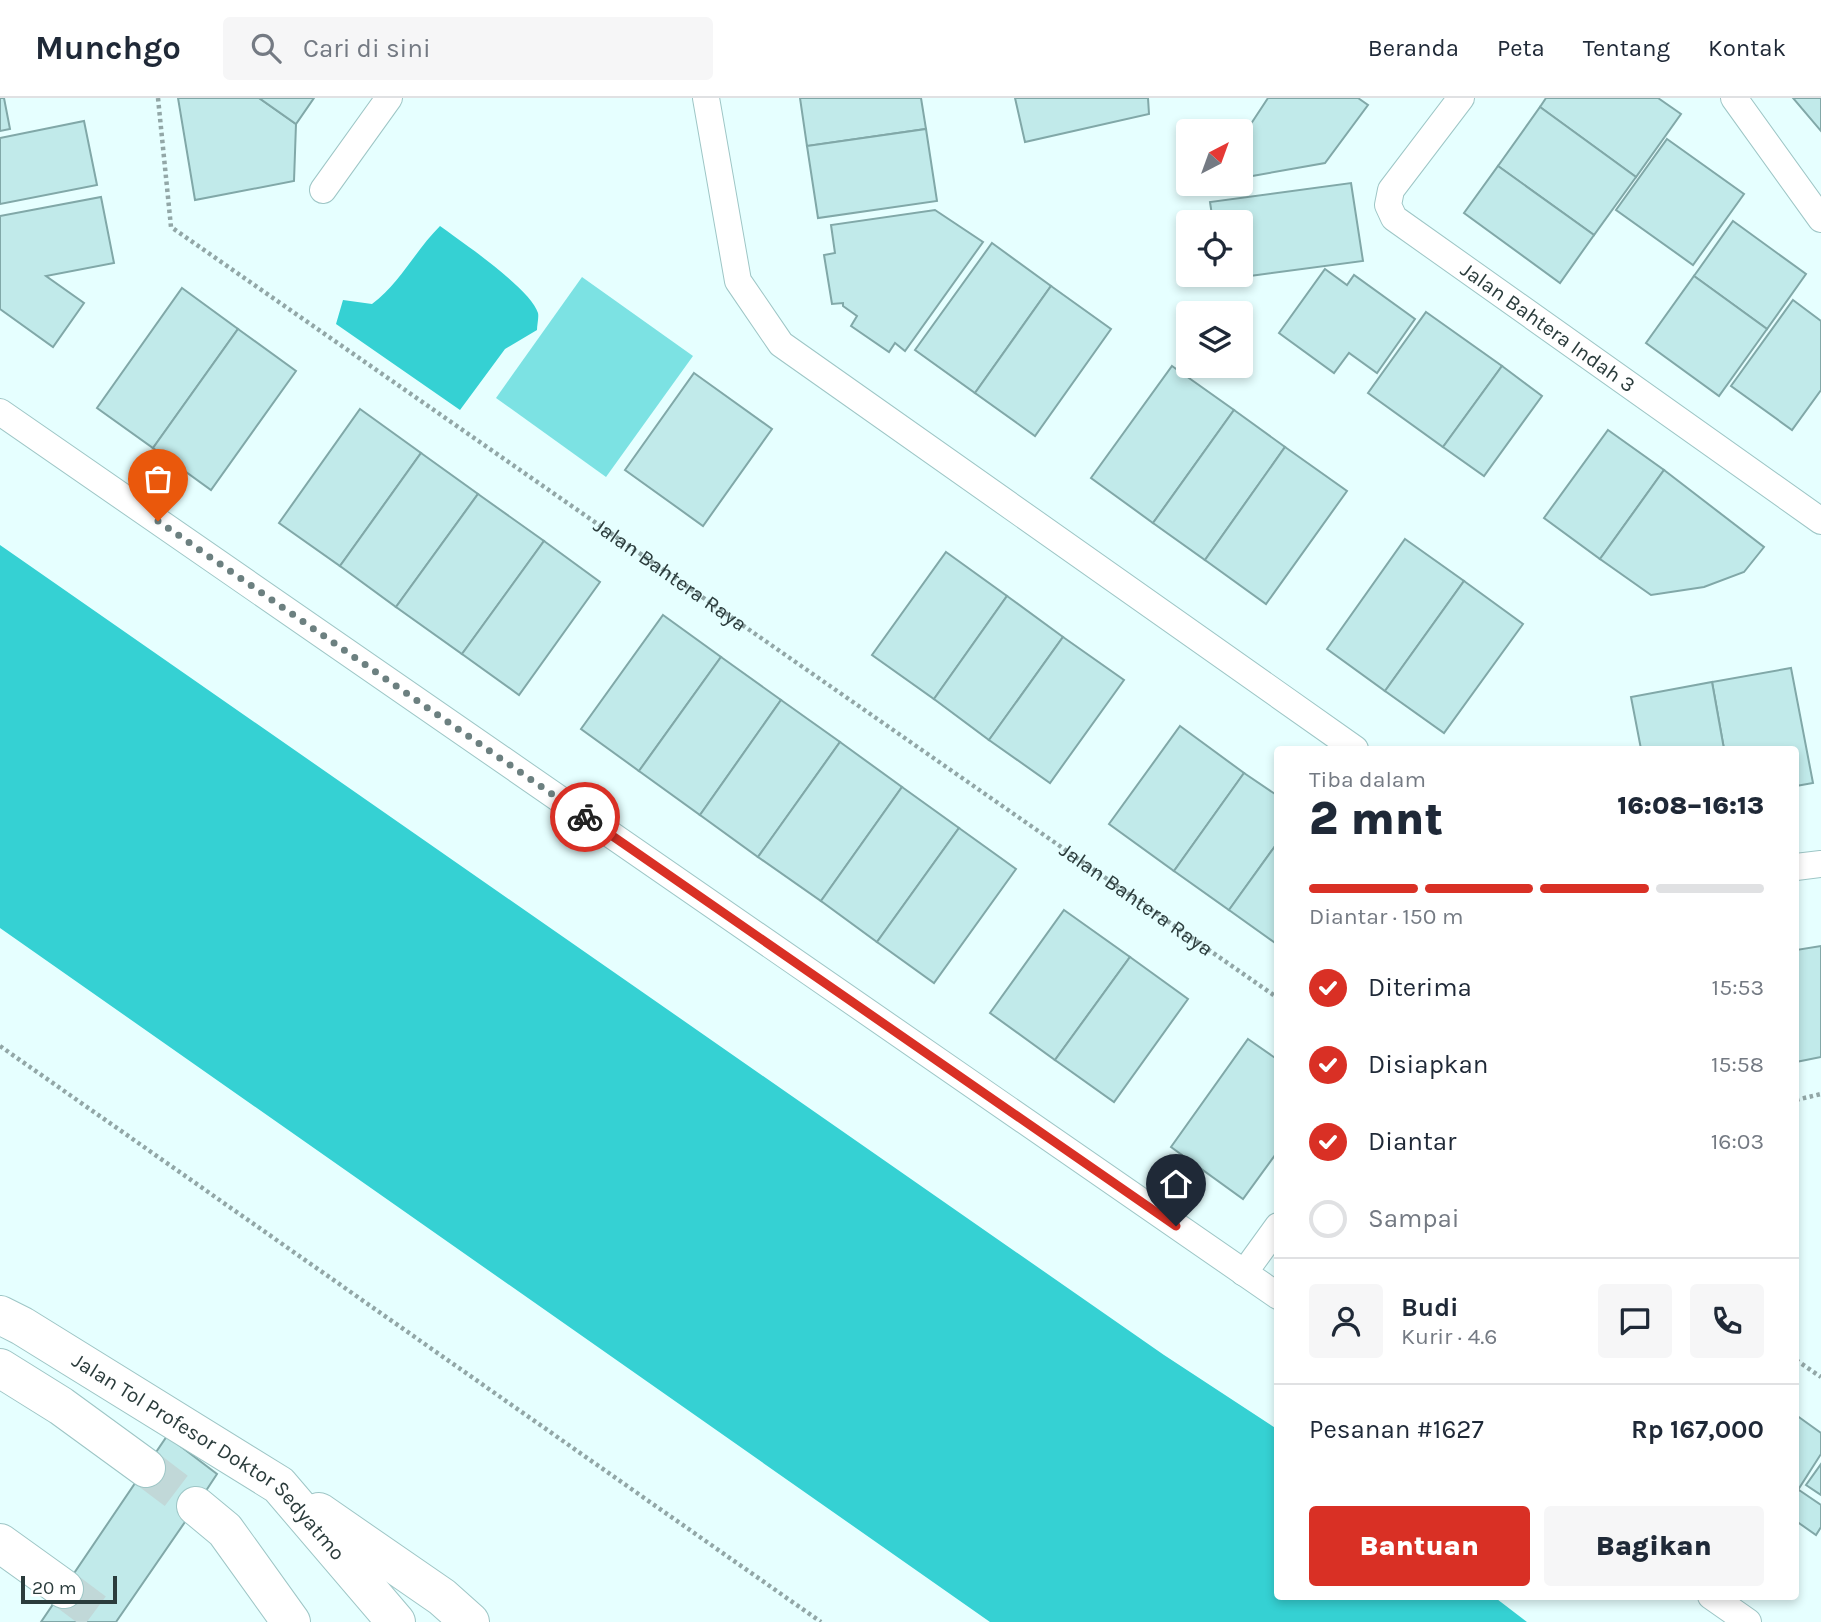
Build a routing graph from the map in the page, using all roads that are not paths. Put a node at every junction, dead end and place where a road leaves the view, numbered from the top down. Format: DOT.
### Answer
graph roads {
  1 [pos="389,98"];
  2 [pos="706,98"];
  3 [pos="1461,98"];
  4 [pos="1734,98"];
  5 [pos="323,190"];
  6 [pos="1821,219"];
  7 [pos="0,412"];
  8 [pos="1821,521"];
  9 [pos="1351,746"];
  10 [pos="1821,864"];
  11 [pos="1799,867"];
  12 [pos="1274,1232"];
  13 [pos="1244,1273"];
  14 [pos="1274,1293"];
  15 [pos="0,1315"];
  16 [pos="0,1368"];
  17 [pos="146,1468"];
  18 [pos="279,1485"];
  19 [pos="196,1506"];
  20 [pos="0,1542"];
  21 [pos="64,1589"];
  22 [pos="1717,1600"];
  23 [pos="291,1622"];
  24 [pos="396,1622"];
  25 [pos="470,1622"];
  26 [pos="1748,1622"];
  1 -- 5 [label="street"];
  2 -- 9 [label="street"];
  3 -- 8 [label="street, Jalan Bahtera Indah 3"];
  4 -- 6 [label="street"];
  7 -- 13 [label="street"];
  10 -- 11 [label="street"];
  12 -- 13 [label="street"];
  13 -- 14 [label="street"];
  15 -- 18 [label="highway, Jalan Tol Profesor Doktor Sedyatmo"];
  16 -- 17 [label="highway"];
  18 -- 24 [label="highway, Jalan Tol Profesor Doktor Sedyatmo"];
  18 -- 25 [label="highway"];
  19 -- 23 [label="highway"];
  20 -- 21 [label="highway"];
  22 -- 26 [label="street"];
}
